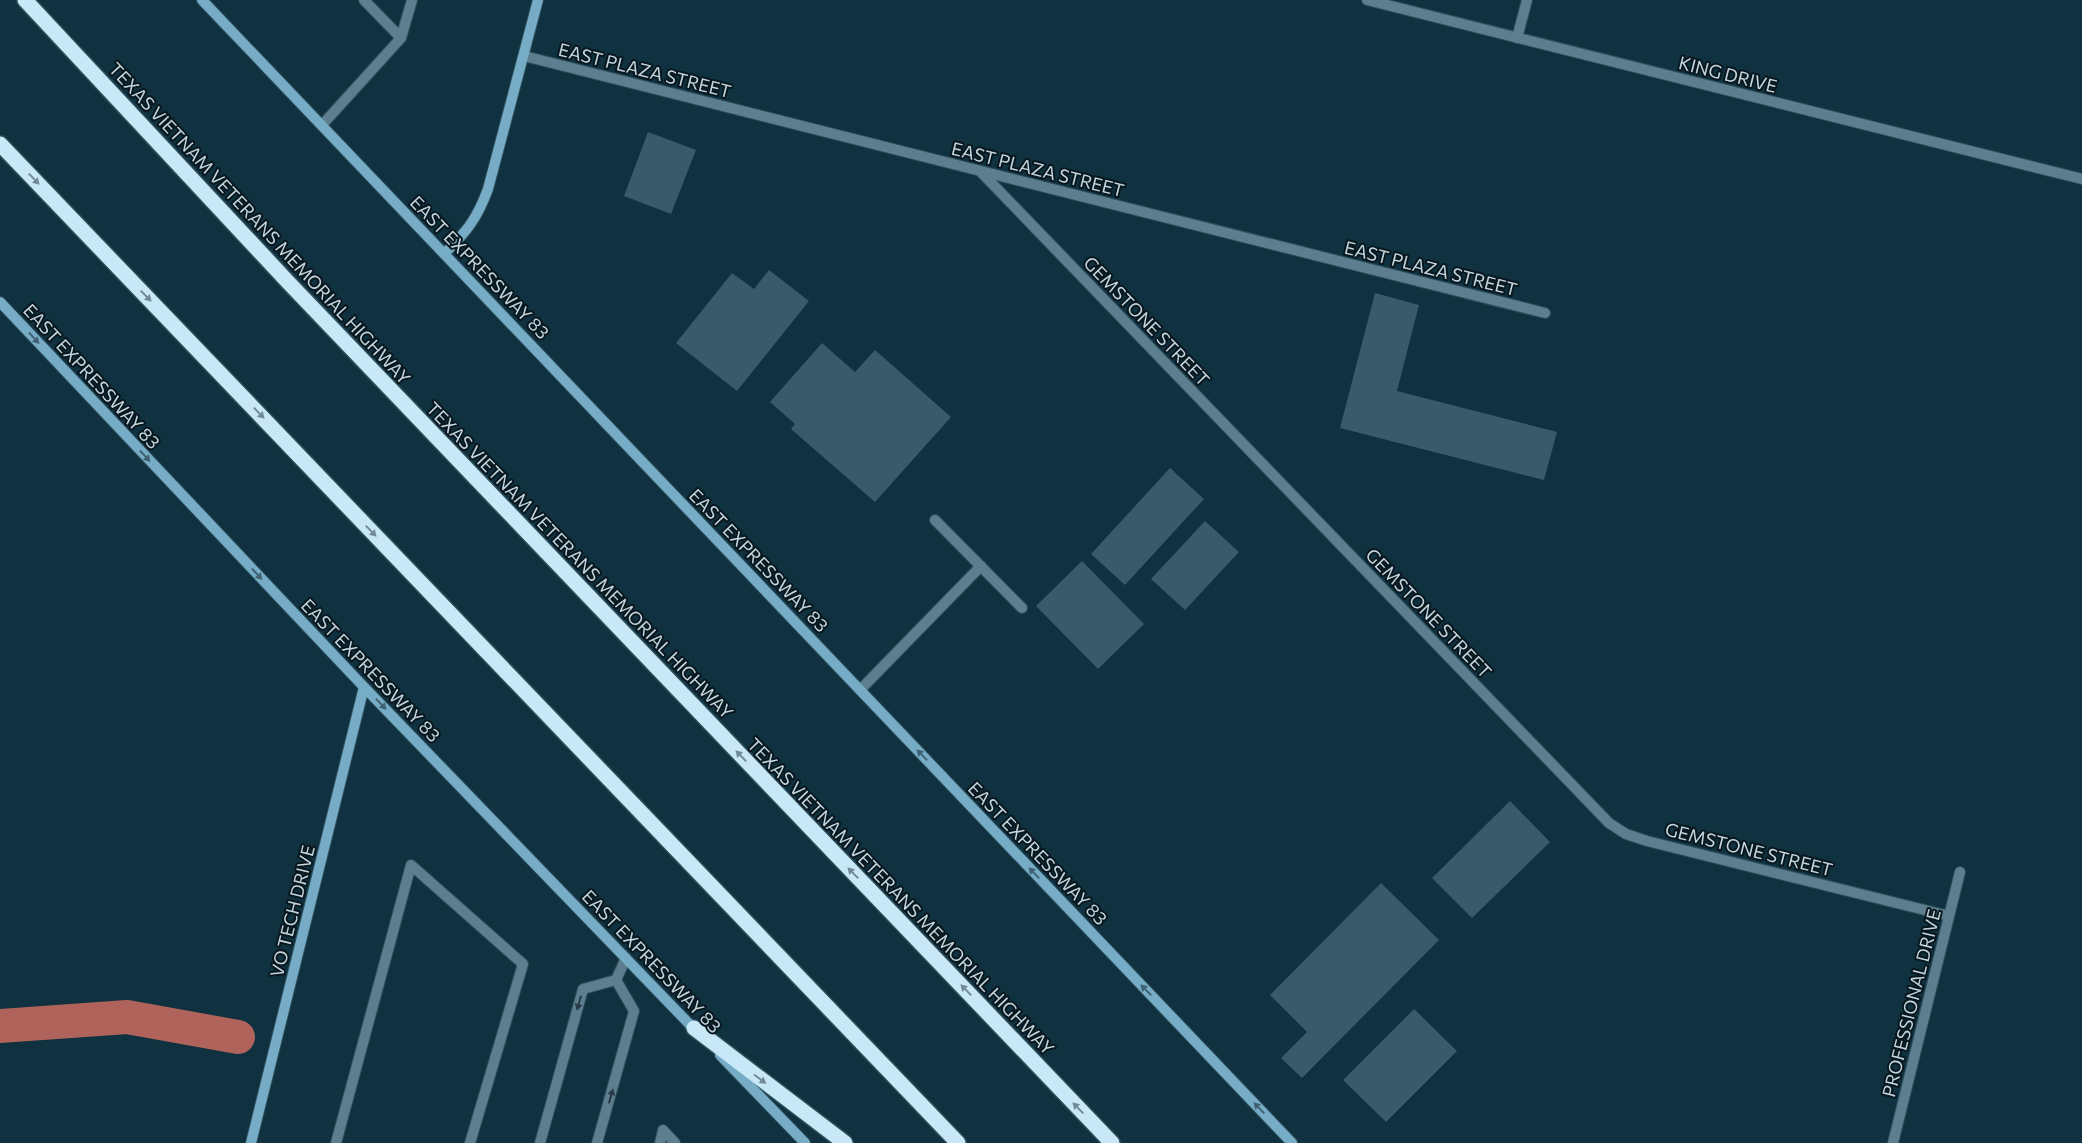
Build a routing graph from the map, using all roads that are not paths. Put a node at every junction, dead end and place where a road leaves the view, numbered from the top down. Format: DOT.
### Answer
graph roads {
  1 [pos="25,0"];
  2 [pos="202,0"];
  3 [pos="364,0"];
  4 [pos="412,0"];
  5 [pos="538,0"];
  6 [pos="1367,0"];
  7 [pos="1526,0"];
  8 [pos="401,38"];
  9 [pos="1517,38"];
  10 [pos="524,56"];
  11 [pos="322,126"];
  12 [pos="0,144"];
  13 [pos="980,171"];
  14 [pos="2082,179"];
  15 [pos="445,253"];
  16 [pos="0,302"];
  17 [pos="1544,313"];
  18 [pos="935,520"];
  19 [pos="981,566"];
  20 [pos="1022,608"];
  21 [pos="364,686"];
  22 [pos="860,690"];
  23 [pos="1960,872"];
  24 [pos="1949,916"];
  25 [pos="626,958"];
  26 [pos="616,980"];
  27 [pos="694,1028"];
  28 [pos="251,1143"];
  29 [pos="336,1143"];
  30 [pos="470,1143"];
  31 [pos="540,1143"];
  32 [pos="597,1143"];
  33 [pos="660,1143"];
  34 [pos="675,1143"];
  35 [pos="805,1143"];
  36 [pos="845,1143"];
  37 [pos="958,1143"];
  38 [pos="1112,1143"];
  39 [pos="1292,1143"];
  40 [pos="1893,1143"];
  38 -- 1 [label="highway, TEXAS VIETNAM VETERANS MEMORIAL HIGHWAY, one-way"];
  2 -- 11 [label="main road, EAST EXPRESSWAY 83"];
  3 -- 8 [label="street"];
  4 -- 8 [label="street"];
  5 -- 10 [label="main road"];
  6 -- 9 [label="street, KING DRIVE"];
  7 -- 9 [label="street"];
  8 -- 11 [label="street"];
  9 -- 14 [label="street, KING DRIVE"];
  10 -- 13 [label="street, EAST PLAZA STREET"];
  10 -- 15 [label="main road"];
  11 -- 15 [label="main road, EAST EXPRESSWAY 83"];
  12 -- 37 [label="highway, one-way"];
  13 -- 17 [label="street, EAST PLAZA STREET"];
  13 -- 24 [label="street, GEMSTONE STREET"];
  15 -- 22 [label="main road, EAST EXPRESSWAY 83"];
  16 -- 21 [label="main road, EAST EXPRESSWAY 83, one-way"];
  18 -- 19 [label="street"];
  19 -- 20 [label="street"];
  19 -- 22 [label="street"];
  21 -- 25 [label="main road, EAST EXPRESSWAY 83, one-way"];
  21 -- 28 [label="main road, VO TECH DRIVE"];
  39 -- 22 [label="main road, EAST EXPRESSWAY 83, one-way"];
  23 -- 24 [label="street, PROFESSIONAL DRIVE"];
  24 -- 40 [label="street, PROFESSIONAL DRIVE"];
  25 -- 26 [label="street"];
  25 -- 27 [label="main road, EAST EXPRESSWAY 83"];
  26 -- 31 [label="street, one-way"];
  32 -- 26 [label="street, one-way"];
  27 -- 35 [label="main road, EAST EXPRESSWAY 83"];
  27 -- 36 [label="highway, one-way"];
  29 -- 30 [label="street"];
  33 -- 34 [label="street"];
}
